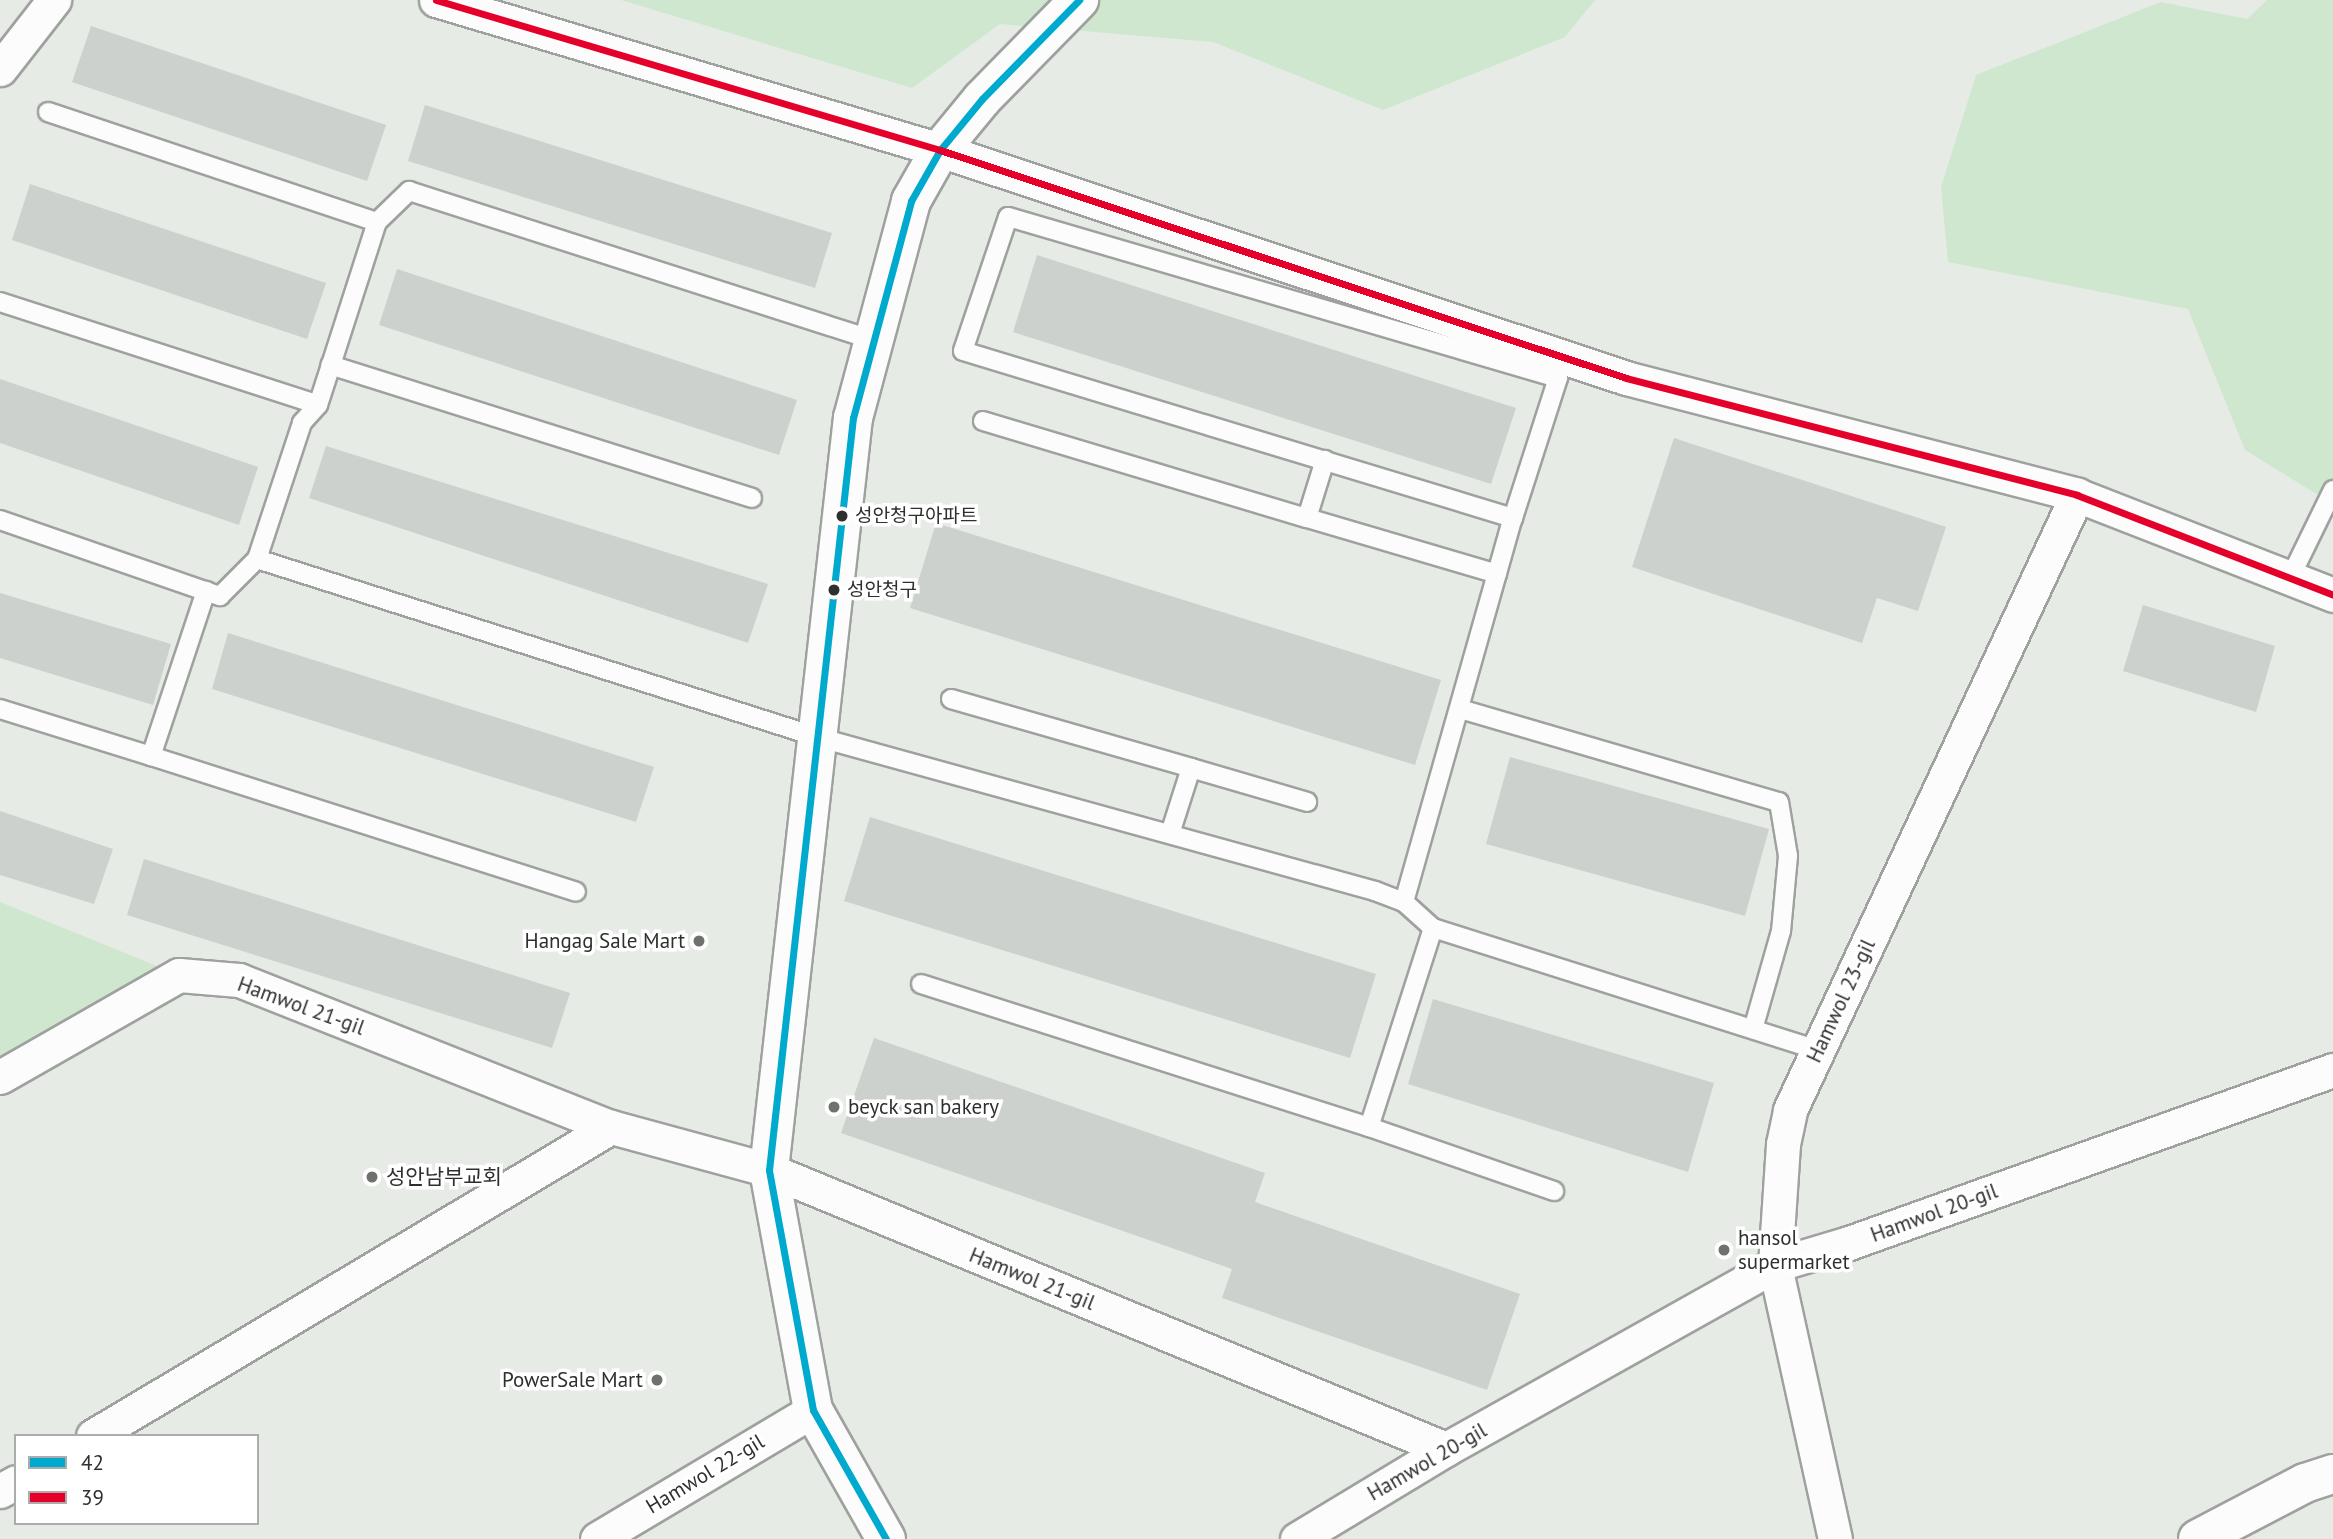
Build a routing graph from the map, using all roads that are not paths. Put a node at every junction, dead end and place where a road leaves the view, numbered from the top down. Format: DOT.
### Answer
graph roads {
  1 [pos="54,0"];
  2 [pos="436,0"];
  3 [pos="1079,0"];
  4 [pos="0,69"];
  5 [pos="48,112"];
  6 [pos="940,150"];
  7 [pos="377,222"];
  8 [pos="0,302"];
  9 [pos="874,340"];
  10 [pos="331,365"];
  11 [pos="318,405"];
  12 [pos="983,421"];
  13 [pos="1325,460"];
  14 [pos="2333,490"];
  15 [pos="2077,495"];
  16 [pos="752,498"];
  17 [pos="1307,518"];
  18 [pos="1513,518"];
  19 [pos="0,520"];
  20 [pos="257,559"];
  21 [pos="1497,574"];
  22 [pos="2290,578"];
  23 [pos="206,591"];
  24 [pos="2333,595"];
  25 [pos="951,699"];
  26 [pos="0,709"];
  27 [pos="1460,709"];
  28 [pos="817,737"];
  29 [pos="151,756"];
  30 [pos="1191,768"];
  31 [pos="1307,802"];
  32 [pos="1170,834"];
  33 [pos="576,892"];
  34 [pos="1404,902"];
  35 [pos="1433,928"];
  36 [pos="921,984"];
  37 [pos="1753,1029"];
  38 [pos="1818,1050"];
  39 [pos="2333,1070"];
  40 [pos="0,1077"];
  41 [pos="611,1127"];
  42 [pos="1369,1127"];
  43 [pos="769,1170"];
  44 [pos="1554,1191"];
  45 [pos="1775,1265"];
  46 [pos="813,1410"];
  47 [pos="96,1434"];
  48 [pos="1446,1449"];
  49 [pos="2333,1474"];
  50 [pos="597,1539"];
  51 [pos="886,1539"];
  52 [pos="1297,1539"];
  53 [pos="1835,1539"];
  54 [pos="2198,1539"];
  1 -- 4 [label="street"];
  2 -- 6 [label="street"];
  3 -- 6 [label="street"];
  5 -- 7 [label="lane"];
  6 -- 9 [label="street"];
  6 -- 15 [label="street"];
  7 -- 9 [label="lane"];
  7 -- 10 [label="lane"];
  8 -- 11 [label="lane"];
  9 -- 28 [label="street"];
  10 -- 11 [label="lane"];
  10 -- 16 [label="lane"];
  11 -- 20 [label="lane"];
  12 -- 17 [label="lane"];
  13 -- 17 [label="lane"];
  13 -- 18 [label="lane"];
  13 -- 18 [label="lane"];
  14 -- 22 [label="lane"];
  15 -- 22 [label="street"];
  15 -- 38 [label="street, Hamwol 23-gil"];
  17 -- 21 [label="lane"];
  18 -- 21 [label="lane"];
  19 -- 23 [label="lane"];
  20 -- 23 [label="lane"];
  20 -- 28 [label="lane"];
  21 -- 27 [label="lane"];
  22 -- 24 [label="street"];
  23 -- 29 [label="lane"];
  25 -- 30 [label="lane"];
  26 -- 29 [label="lane"];
  27 -- 34 [label="lane"];
  27 -- 37 [label="lane"];
  28 -- 32 [label="lane"];
  28 -- 43 [label="street"];
  29 -- 33 [label="lane"];
  30 -- 31 [label="lane"];
  30 -- 32 [label="lane"];
  32 -- 34 [label="lane"];
  34 -- 35 [label="lane"];
  35 -- 37 [label="lane"];
  35 -- 42 [label="lane"];
  36 -- 42 [label="lane"];
  37 -- 38 [label="lane"];
  38 -- 45 [label="street, Hamwol 23-gil"];
  39 -- 45 [label="street, Hamwol 20-gil"];
  40 -- 41 [label="street, Hamwol 21-gil"];
  41 -- 43 [label="street, Hamwol 21-gil"];
  41 -- 47 [label="street"];
  42 -- 44 [label="lane"];
  43 -- 46 [label="street"];
  43 -- 48 [label="street, Hamwol 21-gil"];
  45 -- 48 [label="street, Hamwol 20-gil"];
  45 -- 53 [label="street, Hamwol 23-gil"];
  46 -- 50 [label="street, Hamwol 22-gil"];
  46 -- 51 [label="street"];
  48 -- 52 [label="street, Hamwol 20-gil"];
  49 -- 54 [label="street"];
}
